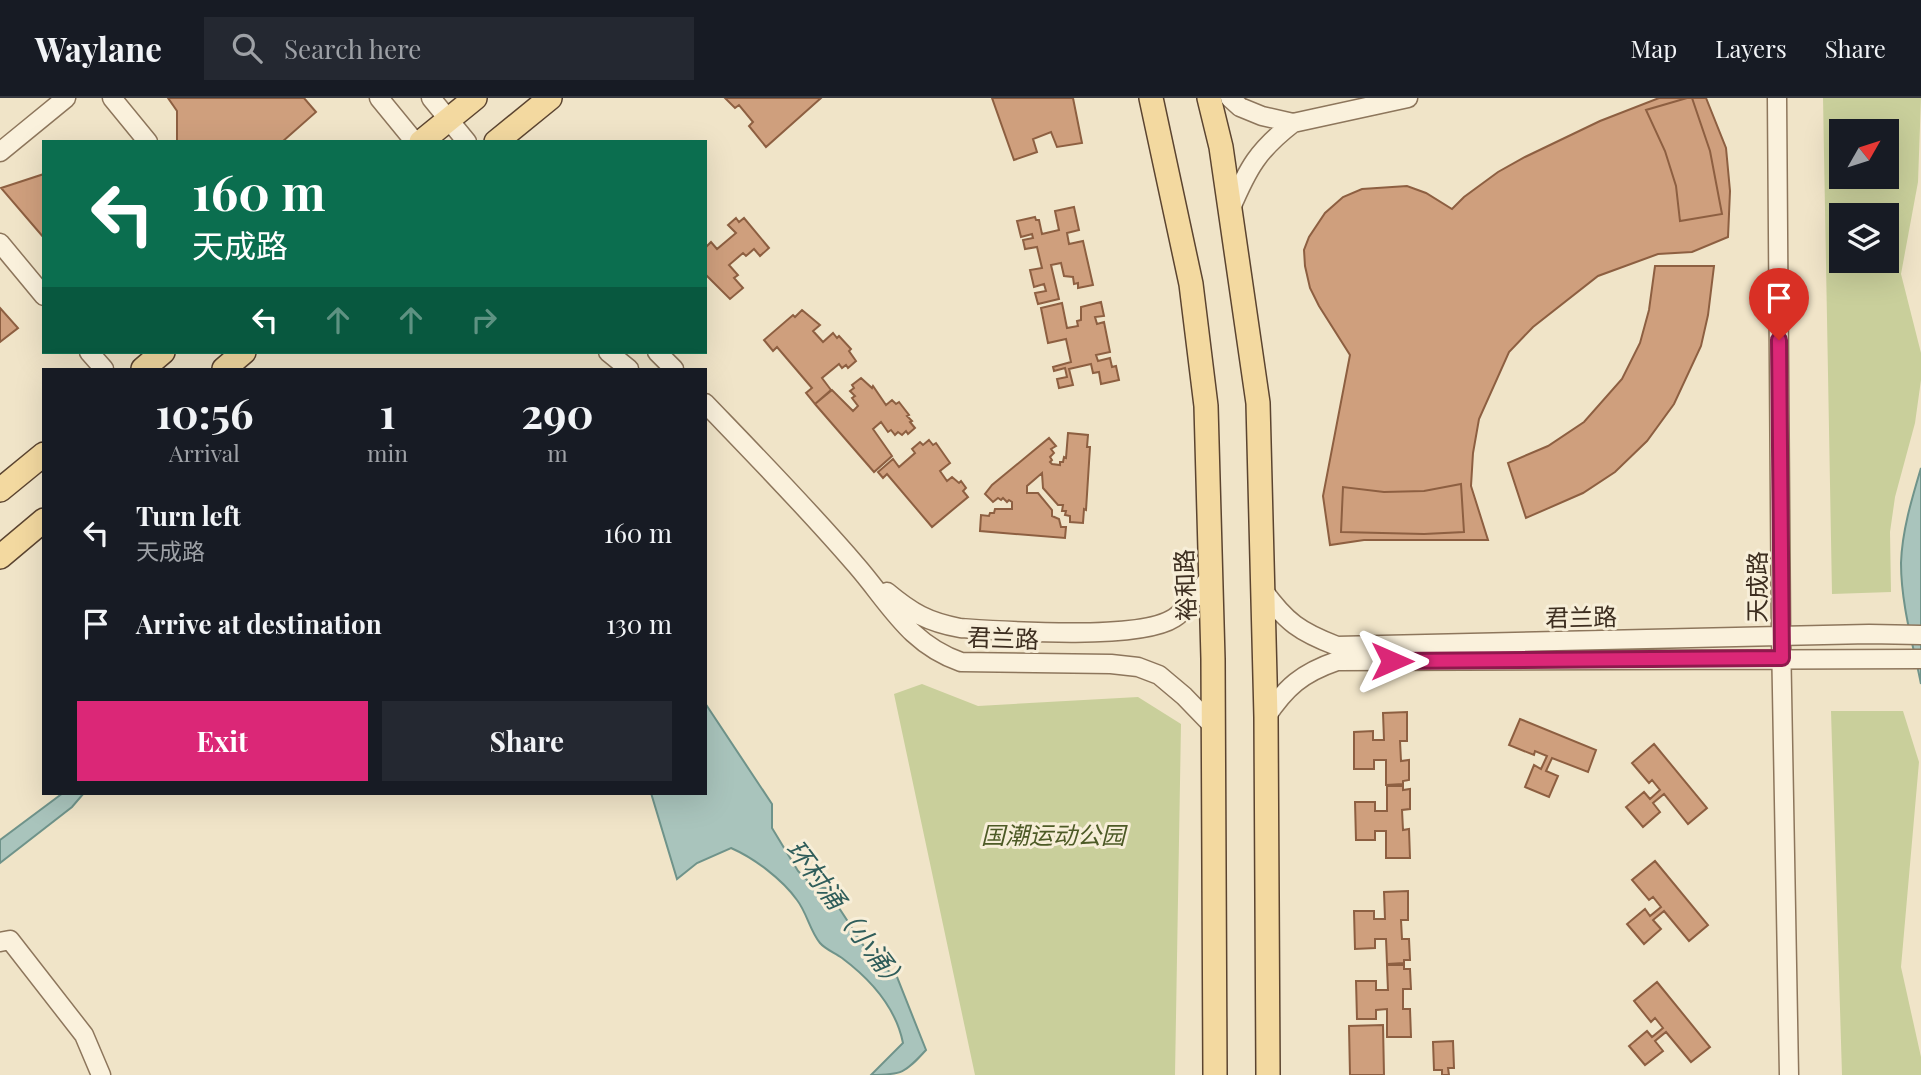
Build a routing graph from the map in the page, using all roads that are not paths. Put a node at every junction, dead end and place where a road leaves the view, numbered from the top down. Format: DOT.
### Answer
graph roads {
  1 [pos="66,98"];
  2 [pos="112,98"];
  3 [pos="379,98"];
  4 [pos="431,98"];
  5 [pos="475,98"];
  6 [pos="550,98"];
  7 [pos="1151,98"];
  8 [pos="1209,98"];
  9 [pos="1230,98"];
  10 [pos="1408,98"];
  11 [pos="1777,98"];
  12 [pos="449,119"];
  13 [pos="1293,123"];
  14 [pos="146,140"];
  15 [pos="413,140"];
  16 [pos="423,140"];
  17 [pos="465,140"];
  18 [pos="498,140"];
  19 [pos="0,152"];
  20 [pos="1231,208"];
  21 [pos="0,243"];
  22 [pos="42,294"];
  23 [pos="91,354"];
  24 [pos="161,354"];
  25 [pos="242,354"];
  26 [pos="610,354"];
  27 [pos="659,354"];
  28 [pos="103,368"];
  29 [pos="144,368"];
  30 [pos="225,368"];
  31 [pos="628,368"];
  32 [pos="673,368"];
  33 [pos="707,405"];
  34 [pos="707,420"];
  35 [pos="739,439"];
  36 [pos="42,456"];
  37 [pos="0,490"];
  38 [pos="42,522"];
  39 [pos="0,557"];
  40 [pos="856,565"];
  41 [pos="1210,577"];
  42 [pos="1262,590"];
  43 [pos="1921,635"];
  44 [pos="1781,636"];
  45 [pos="1782,658"];
  46 [pos="1921,659"];
  47 [pos="1266,717"];
  48 [pos="1213,726"];
  49 [pos="0,942"];
  50 [pos="101,1075"];
  51 [pos="1215,1075"];
  52 [pos="1268,1075"];
  53 [pos="1789,1075"];
  1 -- 19 [label="street"];
  2 -- 14 [label="street"];
  3 -- 15 [label="street"];
  4 -- 12 [label="street"];
  5 -- 12 [label="main road"];
  6 -- 18 [label="main road"];
  7 -- 41 [label="main road, 裕和路"];
  8 -- 20 [label="main road"];
  9 -- 13 [label="street"];
  10 -- 13 [label="street"];
  11 -- 44 [label="street, 天成路"];
  12 -- 16 [label="main road"];
  12 -- 17 [label="street"];
  13 -- 20 [label="street"];
  20 -- 42 [label="main road"];
  21 -- 22 [label="street"];
  23 -- 28 [label="street"];
  24 -- 29 [label="main road"];
  25 -- 30 [label="main road"];
  26 -- 31 [label="street"];
  27 -- 32 [label="street"];
  33 -- 35 [label="street, 君兰路"];
  34 -- 35 [label="street, 君兰路"];
  35 -- 40 [label="street, 君兰路"];
  36 -- 37 [label="main road"];
  38 -- 39 [label="main road"];
  40 -- 41 [label="street"];
  40 -- 48 [label="street, 君兰路"];
  41 -- 48 [label="main road, 裕和路"];
  42 -- 44 [label="street, 君兰路"];
  42 -- 47 [label="main road"];
  43 -- 44 [label="street, 君兰路"];
  44 -- 45 [label="street, 天成路"];
  45 -- 46 [label="street, 君兰路"];
  45 -- 47 [label="street, 君兰路"];
  45 -- 53 [label="street, 天成路"];
  47 -- 52 [label="main road"];
  48 -- 51 [label="main road, 裕和路"];
  49 -- 50 [label="street"];
}
